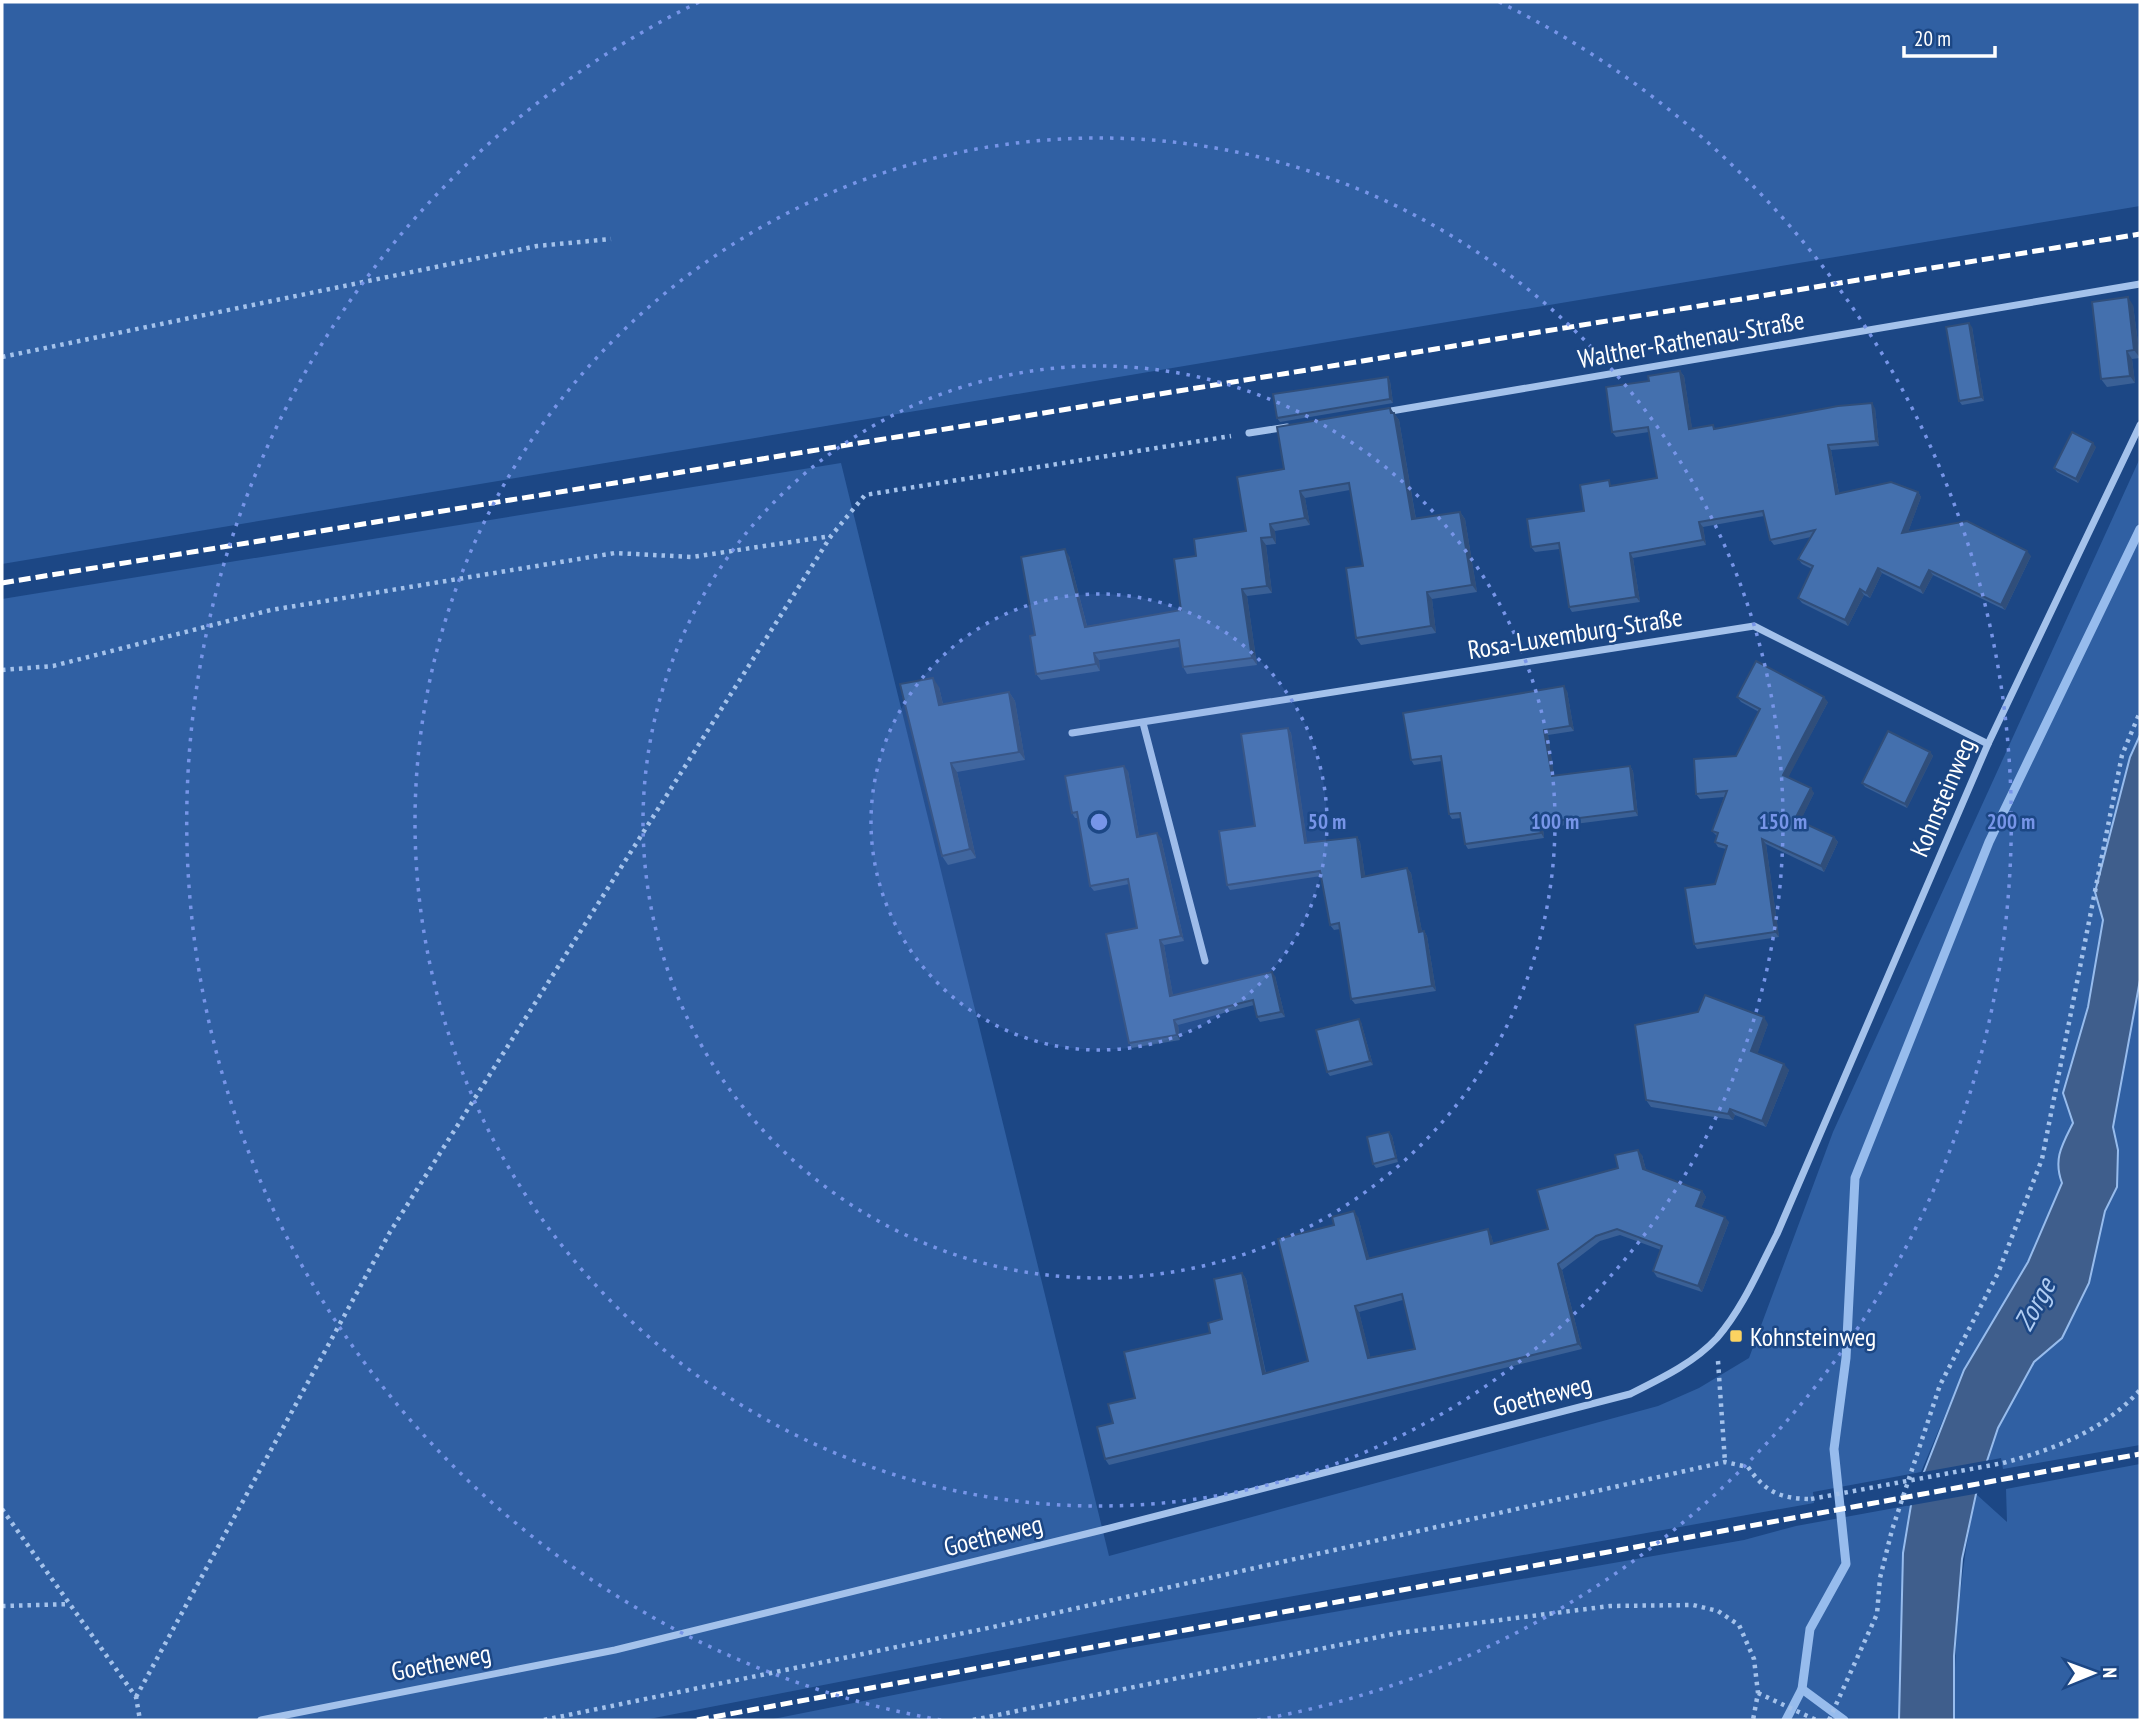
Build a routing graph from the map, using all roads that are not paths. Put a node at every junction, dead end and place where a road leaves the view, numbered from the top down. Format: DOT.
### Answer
graph roads {
  1 [pos="2140,284"];
  2 [pos="1370,414"];
  3 [pos="1303,425"];
  4 [pos="2140,425"];
  5 [pos="1249,433"];
  6 [pos="1143,723"];
  7 [pos="1072,733"];
  8 [pos="1988,744"];
  9 [pos="1205,961"];
  10 [pos="1716,1339"];
  11 [pos="261,1720"];
  1 -- 2 [label="street, Walther-Rathenau-Straße"];
  3 -- 5 [label="street"];
  4 -- 8 [label="street, Kohnsteinweg"];
  6 -- 7 [label="street, Rosa-Luxemburg-Straße"];
  6 -- 8 [label="street, Rosa-Luxemburg-Straße"];
  6 -- 9 [label="street"];
  8 -- 10 [label="street, Kohnsteinweg"];
  10 -- 11 [label="street, Goetheweg"];
}
